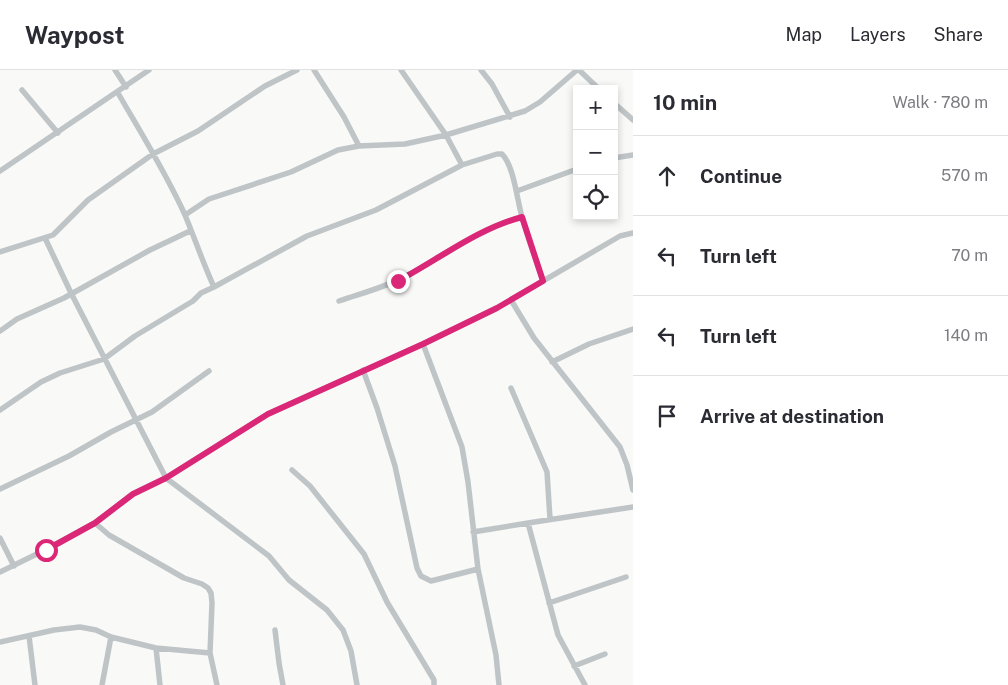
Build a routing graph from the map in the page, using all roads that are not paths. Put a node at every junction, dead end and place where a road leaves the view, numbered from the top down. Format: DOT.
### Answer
graph roads {
  1 [pos="115,70"];
  2 [pos="150,70"];
  3 [pos="297,70"];
  4 [pos="314,70"];
  5 [pos="401,70"];
  6 [pos="481,70"];
  7 [pos="578,70"];
  8 [pos="595,85"];
  9 [pos="126,87"];
  10 [pos="22,90"];
  11 [pos="118,92"];
  12 [pos="618,106"];
  13 [pos="510,116"];
  14 [pos="633,120"];
  15 [pos="58,133"];
  16 [pos="446,135"];
  17 [pos="359,146"];
  18 [pos="153,154"];
  19 [pos="633,155"];
  20 [pos="618,157"];
  21 [pos="462,164"];
  22 [pos="573,170"];
  23 [pos="0,171"];
  24 [pos="516,191"];
  25 [pos="185,215"];
  26 [pos="522,217"];
  27 [pos="190,231"];
  28 [pos="633,233"];
  29 [pos="45,238"];
  30 [pos="0,252"];
  31 [pos="543,281"];
  32 [pos="214,287"];
  33 [pos="71,293"];
  34 [pos="511,300"];
  35 [pos="339,301"];
  36 [pos="633,329"];
  37 [pos="0,331"];
  38 [pos="423,344"];
  39 [pos="104,359"];
  40 [pos="552,362"];
  41 [pos="363,370"];
  42 [pos="209,371"];
  43 [pos="511,388"];
  44 [pos="0,410"];
  45 [pos="136,419"];
  46 [pos="292,470"];
  47 [pos="166,478"];
  48 [pos="0,490"];
  49 [pos="633,490"];
  50 [pos="633,506"];
  51 [pos="550,519"];
  52 [pos="95,523"];
  53 [pos="528,523"];
  54 [pos="473,532"];
  55 [pos="0,538"];
  56 [pos="14,566"];
  57 [pos="478,568"];
  58 [pos="0,572"];
  59 [pos="626,578"];
  60 [pos="549,604"];
  61 [pos="275,630"];
  62 [pos="29,636"];
  63 [pos="111,637"];
  64 [pos="0,642"];
  65 [pos="156,648"];
  66 [pos="210,653"];
  67 [pos="605,654"];
  68 [pos="574,666"];
  69 [pos="35,685"];
  70 [pos="102,685"];
  71 [pos="160,685"];
  72 [pos="217,685"];
  73 [pos="283,685"];
  74 [pos="357,685"];
  75 [pos="434,685"];
  76 [pos="499,685"];
  77 [pos="585,685"];
  1 -- 9 [label="street"];
  2 -- 9 [label="street"];
  3 -- 18 [label="street"];
  4 -- 17 [label="street"];
  5 -- 16 [label="street"];
  6 -- 13 [label="street"];
  7 -- 8 [label="street"];
  7 -- 13 [label="street"];
  9 -- 11 [label="street"];
  10 -- 15 [label="street"];
  11 -- 15 [label="street"];
  11 -- 18 [label="street"];
  12 -- 14 [label="street"];
  13 -- 16 [label="street"];
  15 -- 23 [label="street"];
  16 -- 17 [label="street"];
  16 -- 21 [label="street"];
  17 -- 25 [label="street"];
  18 -- 25 [label="street"];
  18 -- 29 [label="street"];
  19 -- 20 [label="street"];
  21 -- 24 [label="street"];
  21 -- 32 [label="street"];
  22 -- 24 [label="street"];
  24 -- 26 [label="street"];
  25 -- 27 [label="street"];
  26 -- 31 [label="street"];
  26 -- 35 [label="street"];
  27 -- 32 [label="street"];
  27 -- 33 [label="street"];
  28 -- 31 [label="street"];
  29 -- 30 [label="street"];
  29 -- 33 [label="street"];
  31 -- 34 [label="street"];
  32 -- 39 [label="street"];
  33 -- 37 [label="street"];
  33 -- 39 [label="street"];
  34 -- 38 [label="street"];
  34 -- 40 [label="street"];
  36 -- 40 [label="street"];
  38 -- 41 [label="street"];
  38 -- 54 [label="street"];
  39 -- 44 [label="street"];
  39 -- 45 [label="street"];
  40 -- 49 [label="street"];
  41 -- 47 [label="street"];
  41 -- 57 [label="street"];
  42 -- 45 [label="street"];
  43 -- 51 [label="street"];
  45 -- 47 [label="street"];
  45 -- 48 [label="street"];
  46 -- 75 [label="street"];
  47 -- 52 [label="street"];
  47 -- 74 [label="street"];
  50 -- 51 [label="street"];
  51 -- 53 [label="street"];
  52 -- 56 [label="street"];
  52 -- 66 [label="street"];
  53 -- 54 [label="street"];
  53 -- 60 [label="street"];
  54 -- 57 [label="street"];
  55 -- 56 [label="street"];
  56 -- 58 [label="street"];
  57 -- 76 [label="street"];
  59 -- 60 [label="street"];
  60 -- 68 [label="street"];
  61 -- 73 [label="street"];
  62 -- 63 [label="street"];
  62 -- 64 [label="street"];
  62 -- 69 [label="street"];
  63 -- 65 [label="street"];
  63 -- 70 [label="street"];
  65 -- 66 [label="street"];
  65 -- 71 [label="street"];
  66 -- 72 [label="street"];
  67 -- 68 [label="street"];
  68 -- 77 [label="street"];
}
